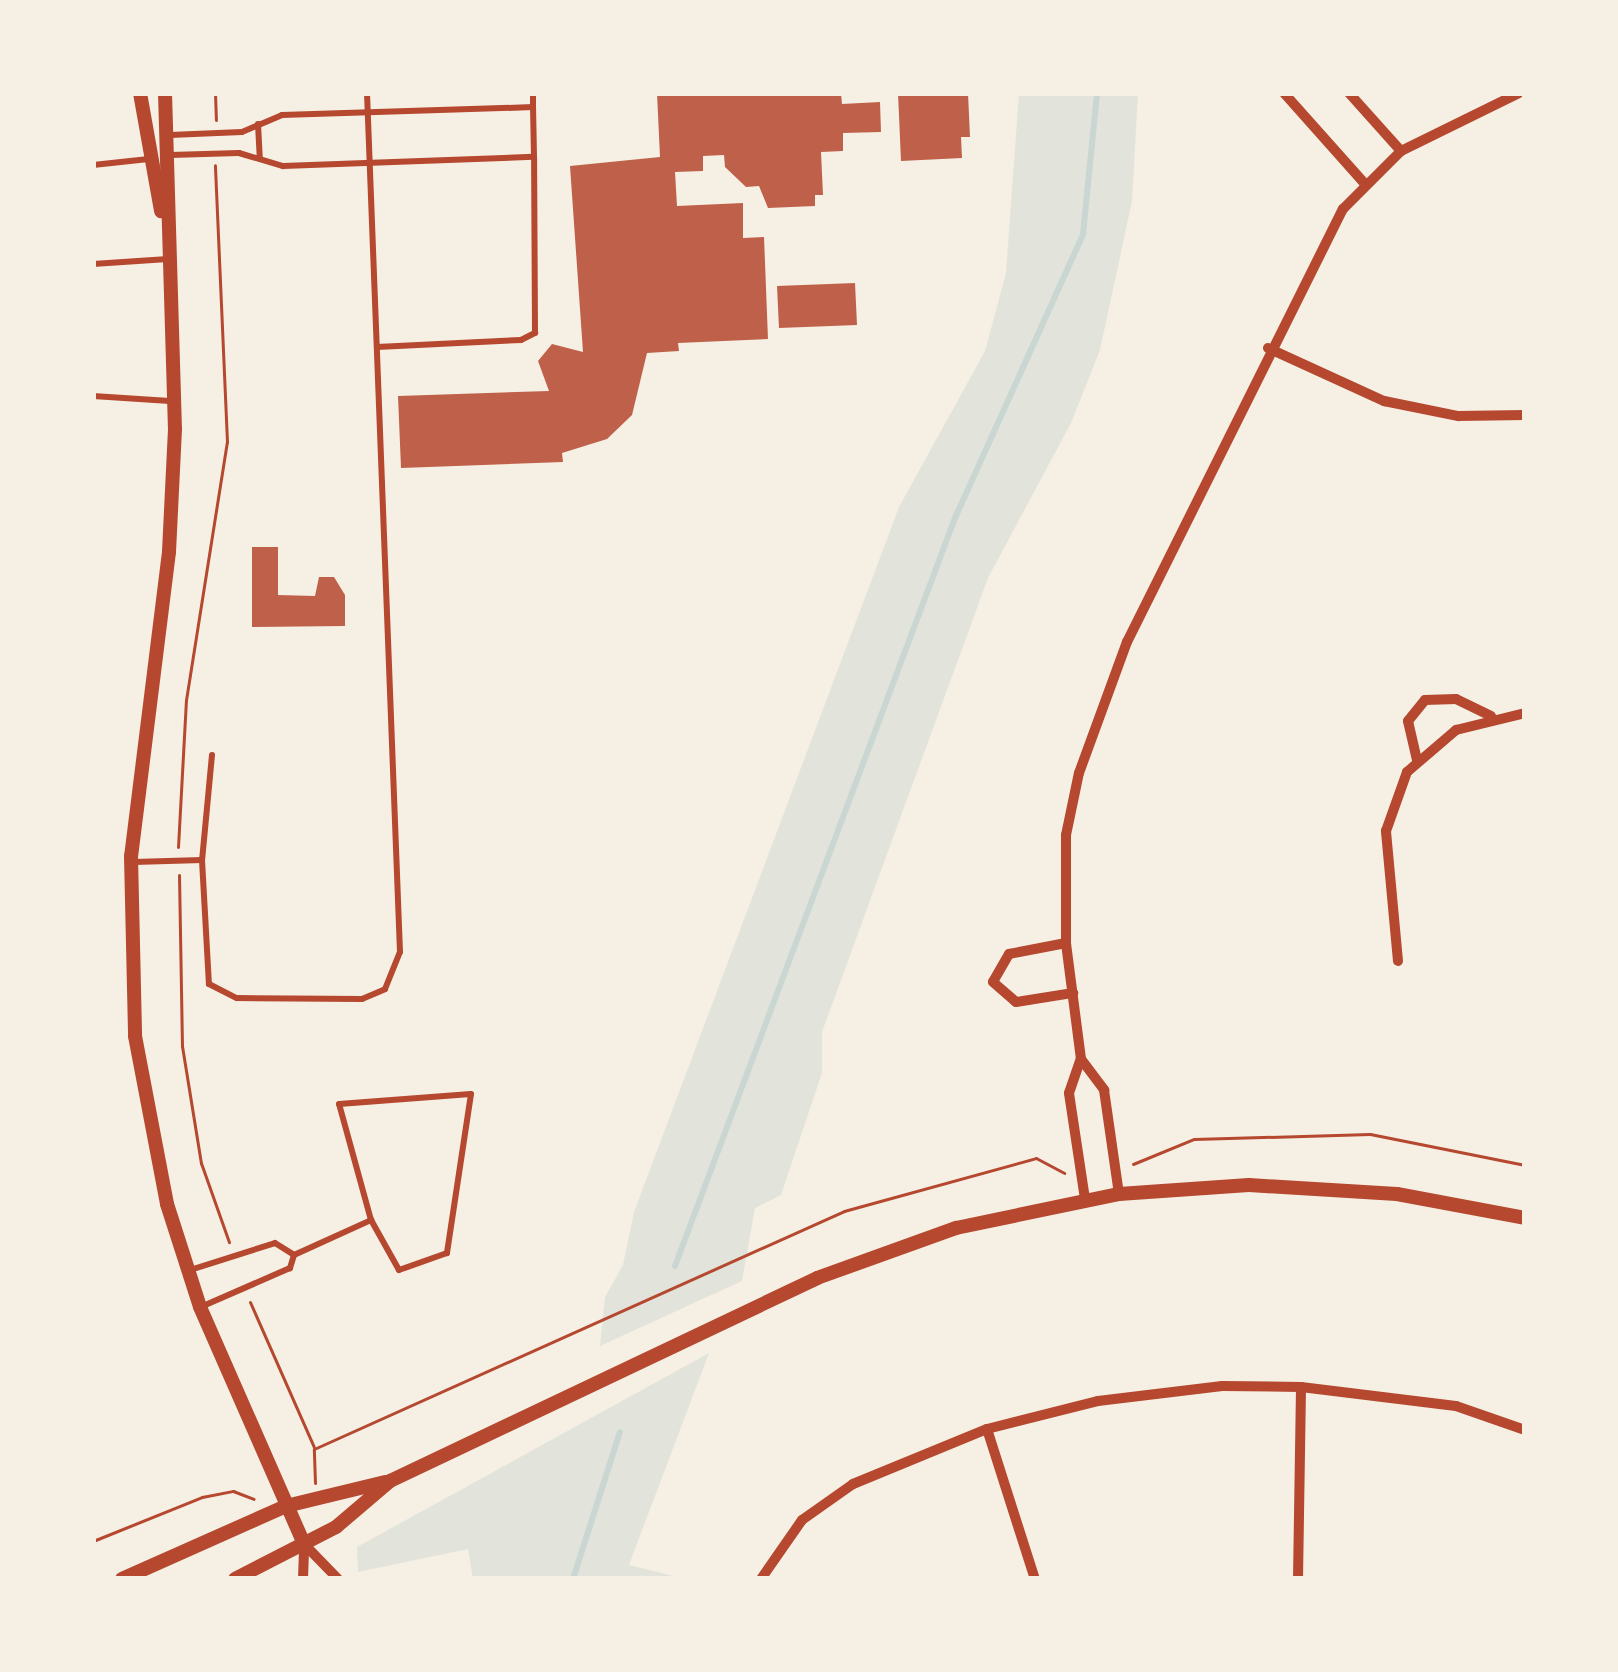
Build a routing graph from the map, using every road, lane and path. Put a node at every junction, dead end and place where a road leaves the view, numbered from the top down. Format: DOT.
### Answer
graph roads {
  1 [pos="140,93"];
  2 [pos="165,93"];
  3 [pos="367,93"];
  4 [pos="532,93"];
  5 [pos="1284,93"];
  6 [pos="1349,93"];
  7 [pos="1519,93"];
  8 [pos="533,107"];
  9 [pos="368,112"];
  10 [pos="258,124"];
  11 [pos="167,135"];
  12 [pos="1401,151"];
  13 [pos="160,157"];
  14 [pos="534,157"];
  15 [pos="260,159"];
  16 [pos="370,163"];
  17 [pos="93,165"];
  18 [pos="1365,184"];
  19 [pos="167,252"];
  20 [pos="93,264"];
  21 [pos="377,347"];
  22 [pos="1268,348"];
  23 [pos="93,396"];
  24 [pos="174,401"];
  25 [pos="1525,415"];
  26 [pos="1525,713"];
  27 [pos="1491,716"];
  28 [pos="212,755"];
  29 [pos="1417,760"];
  30 [pos="202,860"];
  31 [pos="131,862"];
  32 [pos="1066,943"];
  33 [pos="1398,961"];
  34 [pos="1073,993"];
  35 [pos="1082,1059"];
  36 [pos="1119,1194"];
  37 [pos="1085,1199"];
  38 [pos="1525,1218"];
  39 [pos="371,1220"];
  40 [pos="294,1255"];
  41 [pos="188,1271"];
  42 [pos="200,1307"];
  43 [pos="1301,1387"];
  44 [pos="987,1429"];
  45 [pos="1525,1430"];
  46 [pos="310,1471"];
  47 [pos="390,1481"];
  48 [pos="278,1490"];
  49 [pos="286,1506"];
  50 [pos="93,1541"];
  51 [pos="304,1544"];
  52 [pos="122,1579"];
  53 [pos="235,1579"];
  54 [pos="303,1579"];
  55 [pos="338,1579"];
  56 [pos="761,1579"];
  57 [pos="1035,1579"];
  58 [pos="1298,1579"];
  1 -- 13 [label="street"];
  2 -- 11 [label="street"];
  3 -- 9 [label="lane"];
  4 -- 8 [label="lane"];
  5 -- 18 [label="street"];
  6 -- 12 [label="street"];
  7 -- 12 [label="street"];
  8 -- 9 [label="lane"];
  8 -- 14 [label="lane"];
  9 -- 10 [label="lane"];
  9 -- 16 [label="lane"];
  10 -- 11 [label="lane"];
  10 -- 15 [label="lane"];
  11 -- 13 [label="street"];
  12 -- 18 [label="street"];
  13 -- 15 [label="lane"];
  13 -- 17 [label="lane"];
  13 -- 19 [label="street"];
  14 -- 16 [label="lane"];
  14 -- 21 [label="lane"];
  15 -- 16 [label="lane"];
  16 -- 21 [label="lane"];
  18 -- 22 [label="street"];
  19 -- 20 [label="lane"];
  19 -- 24 [label="street"];
  21 -- 30 [label="lane"];
  22 -- 25 [label="street"];
  22 -- 32 [label="street"];
  23 -- 24 [label="lane"];
  24 -- 31 [label="street"];
  26 -- 27 [label="street"];
  27 -- 29 [label="street"];
  27 -- 29 [label="street"];
  28 -- 30 [label="lane"];
  29 -- 33 [label="street"];
  30 -- 31 [label="lane"];
  31 -- 41 [label="street"];
  32 -- 34 [label="street"];
  32 -- 34 [label="street"];
  34 -- 35 [label="street"];
  35 -- 36 [label="street"];
  35 -- 37 [label="street"];
  36 -- 37 [label="street"];
  36 -- 38 [label="street"];
  37 -- 47 [label="street"];
  39 -- 39 [label="lane"];
  39 -- 40 [label="lane"];
  40 -- 41 [label="lane"];
  40 -- 42 [label="lane"];
  41 -- 42 [label="street"];
  42 -- 48 [label="street"];
  43 -- 44 [label="street"];
  43 -- 45 [label="street"];
  43 -- 58 [label="street"];
  44 -- 56 [label="street"];
  44 -- 57 [label="street"];
  46 -- 48 [label="path"];
  47 -- 49 [label="street"];
  47 -- 51 [label="street"];
  48 -- 49 [label="street"];
  48 -- 50 [label="path"];
  49 -- 51 [label="street"];
  49 -- 52 [label="street"];
  51 -- 53 [label="street"];
  51 -- 54 [label="street"];
  51 -- 55 [label="street"];
}
